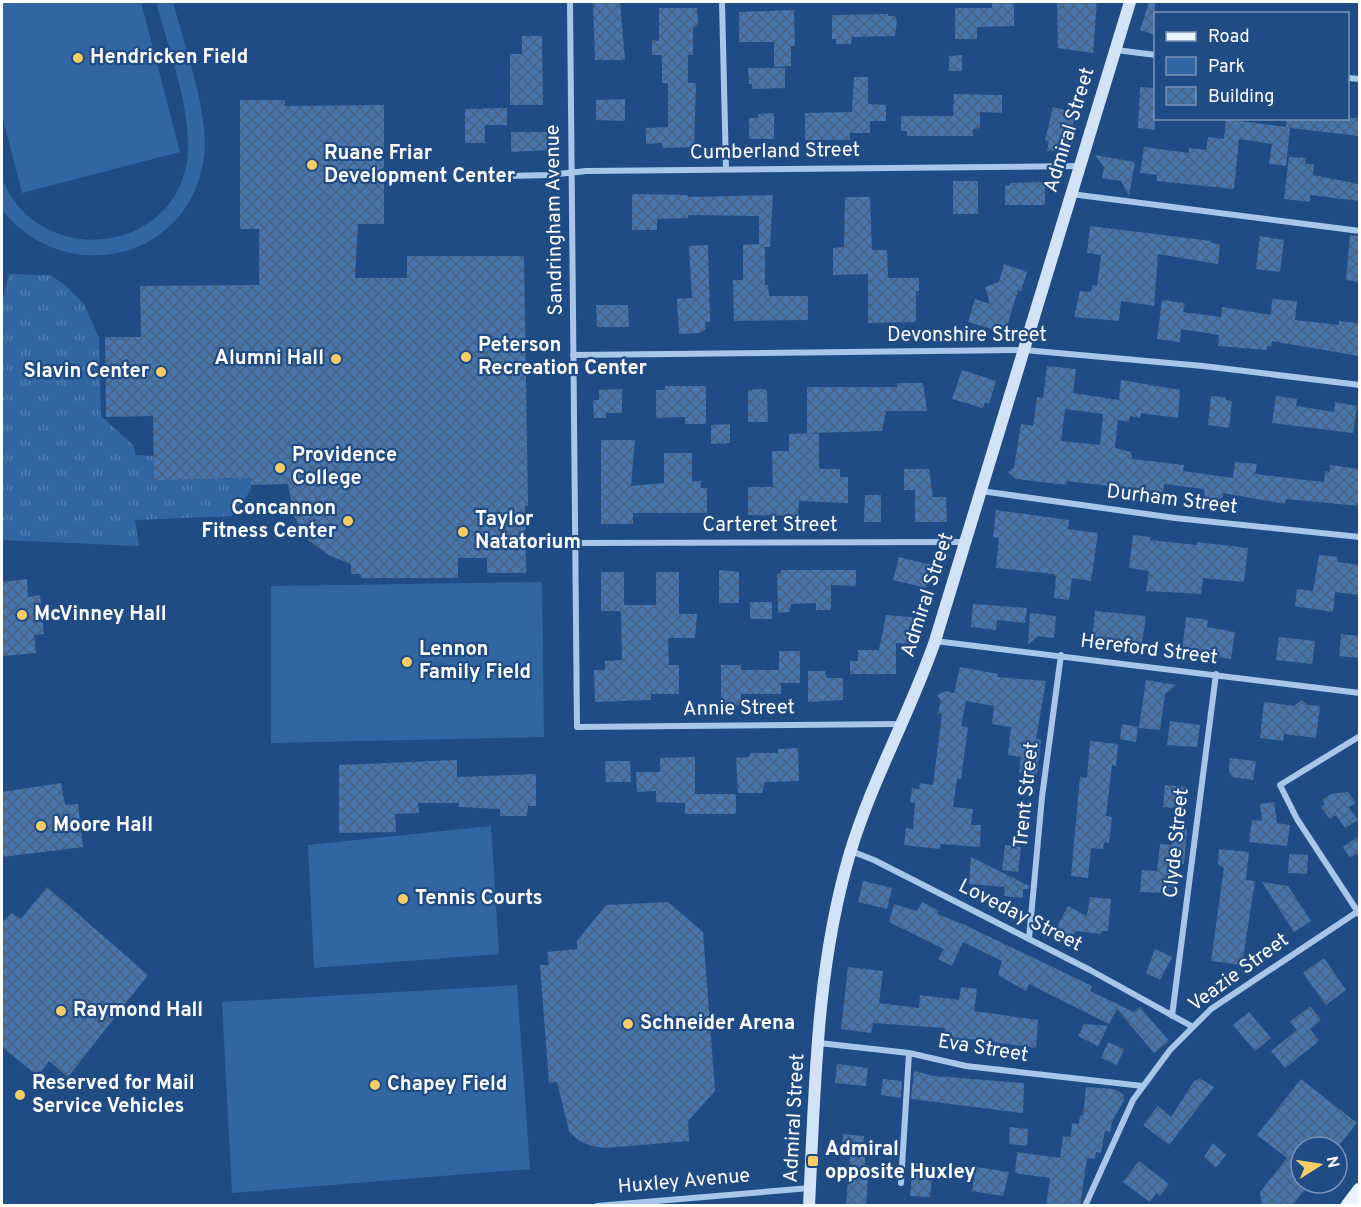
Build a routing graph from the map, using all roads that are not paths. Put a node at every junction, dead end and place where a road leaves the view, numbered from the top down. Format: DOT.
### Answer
graph roads {
  1 [pos="570,2"];
  2 [pos="722,2"];
  3 [pos="1130,2"];
  4 [pos="1115,50"];
  5 [pos="1154,55"];
  6 [pos="1080,166"];
  7 [pos="726,169"];
  8 [pos="570,172"];
  9 [pos="470,177"];
  10 [pos="1071,194"];
  11 [pos="1359,231"];
  12 [pos="1024,350"];
  13 [pos="573,355"];
  14 [pos="1359,385"];
  15 [pos="981,491"];
  16 [pos="1359,537"];
  17 [pos="965,542"];
  18 [pos="574,543"];
  19 [pos="935,641"];
  20 [pos="1061,656"];
  21 [pos="1216,674"];
  22 [pos="1359,693"];
  23 [pos="902,724"];
  24 [pos="577,727"];
  25 [pos="1359,736"];
  26 [pos="851,851"];
  27 [pos="1358,912"];
  28 [pos="1029,939"];
  29 [pos="1172,1016"];
  30 [pos="1193,1027"];
  31 [pos="819,1043"];
  32 [pos="909,1053"];
  33 [pos="1143,1086"];
  34 [pos="900,1183"];
  35 [pos="810,1188"];
  36 [pos="1359,1190"];
  37 [pos="597,1206"];
  38 [pos="809,1206"];
  39 [pos="1085,1206"];
  40 [pos="1348,1206"];
  1 -- 8 [label="street, Sandringham Avenue"];
  2 -- 7 [label="street"];
  3 -- 4 [label="main road, Admiral Street"];
  4 -- 5 [label="street"];
  4 -- 6 [label="main road, Admiral Street"];
  6 -- 7 [label="street, Cumberland Street"];
  6 -- 10 [label="main road, Admiral Street"];
  7 -- 8 [label="street, Cumberland Street"];
  8 -- 9 [label="street, Cumberland Street"];
  8 -- 13 [label="street, Sandringham Avenue"];
  10 -- 11 [label="street"];
  10 -- 12 [label="main road, Admiral Street"];
  12 -- 13 [label="street, Devonshire Street"];
  12 -- 14 [label="street, Devonshire Street"];
  12 -- 15 [label="main road, Admiral Street"];
  13 -- 18 [label="street, Sandringham Avenue"];
  15 -- 16 [label="street, Durham Street"];
  15 -- 17 [label="main road, Admiral Street"];
  17 -- 18 [label="street, Carteret Street"];
  17 -- 19 [label="main road, Admiral Street"];
  18 -- 24 [label="street, Sandringham Avenue"];
  19 -- 20 [label="street, Hereford Street"];
  19 -- 23 [label="main road, Admiral Street"];
  20 -- 21 [label="street, Hereford Street"];
  20 -- 28 [label="street, Trent Street"];
  21 -- 22 [label="street, Hereford Street"];
  21 -- 29 [label="street, Clyde Street"];
  23 -- 24 [label="street, Annie Street"];
  23 -- 26 [label="main road, Admiral Street"];
  25 -- 27 [label="street"];
  26 -- 28 [label="street, Loveday Street"];
  26 -- 31 [label="main road, Admiral Street"];
  27 -- 30 [label="street, Veazie Street"];
  28 -- 29 [label="street, Loveday Street"];
  29 -- 30 [label="street, Loveday Street"];
  30 -- 33 [label="street, Veazie Street"];
  31 -- 32 [label="street, Eva Street"];
  31 -- 35 [label="main road, Admiral Street"];
  32 -- 33 [label="street, Eva Street"];
  32 -- 34 [label="street"];
  33 -- 39 [label="street, Veazie Street"];
  35 -- 37 [label="street, Huxley Avenue"];
  35 -- 38 [label="main road, Admiral Street"];
  36 -- 40 [label="main road"];
}
